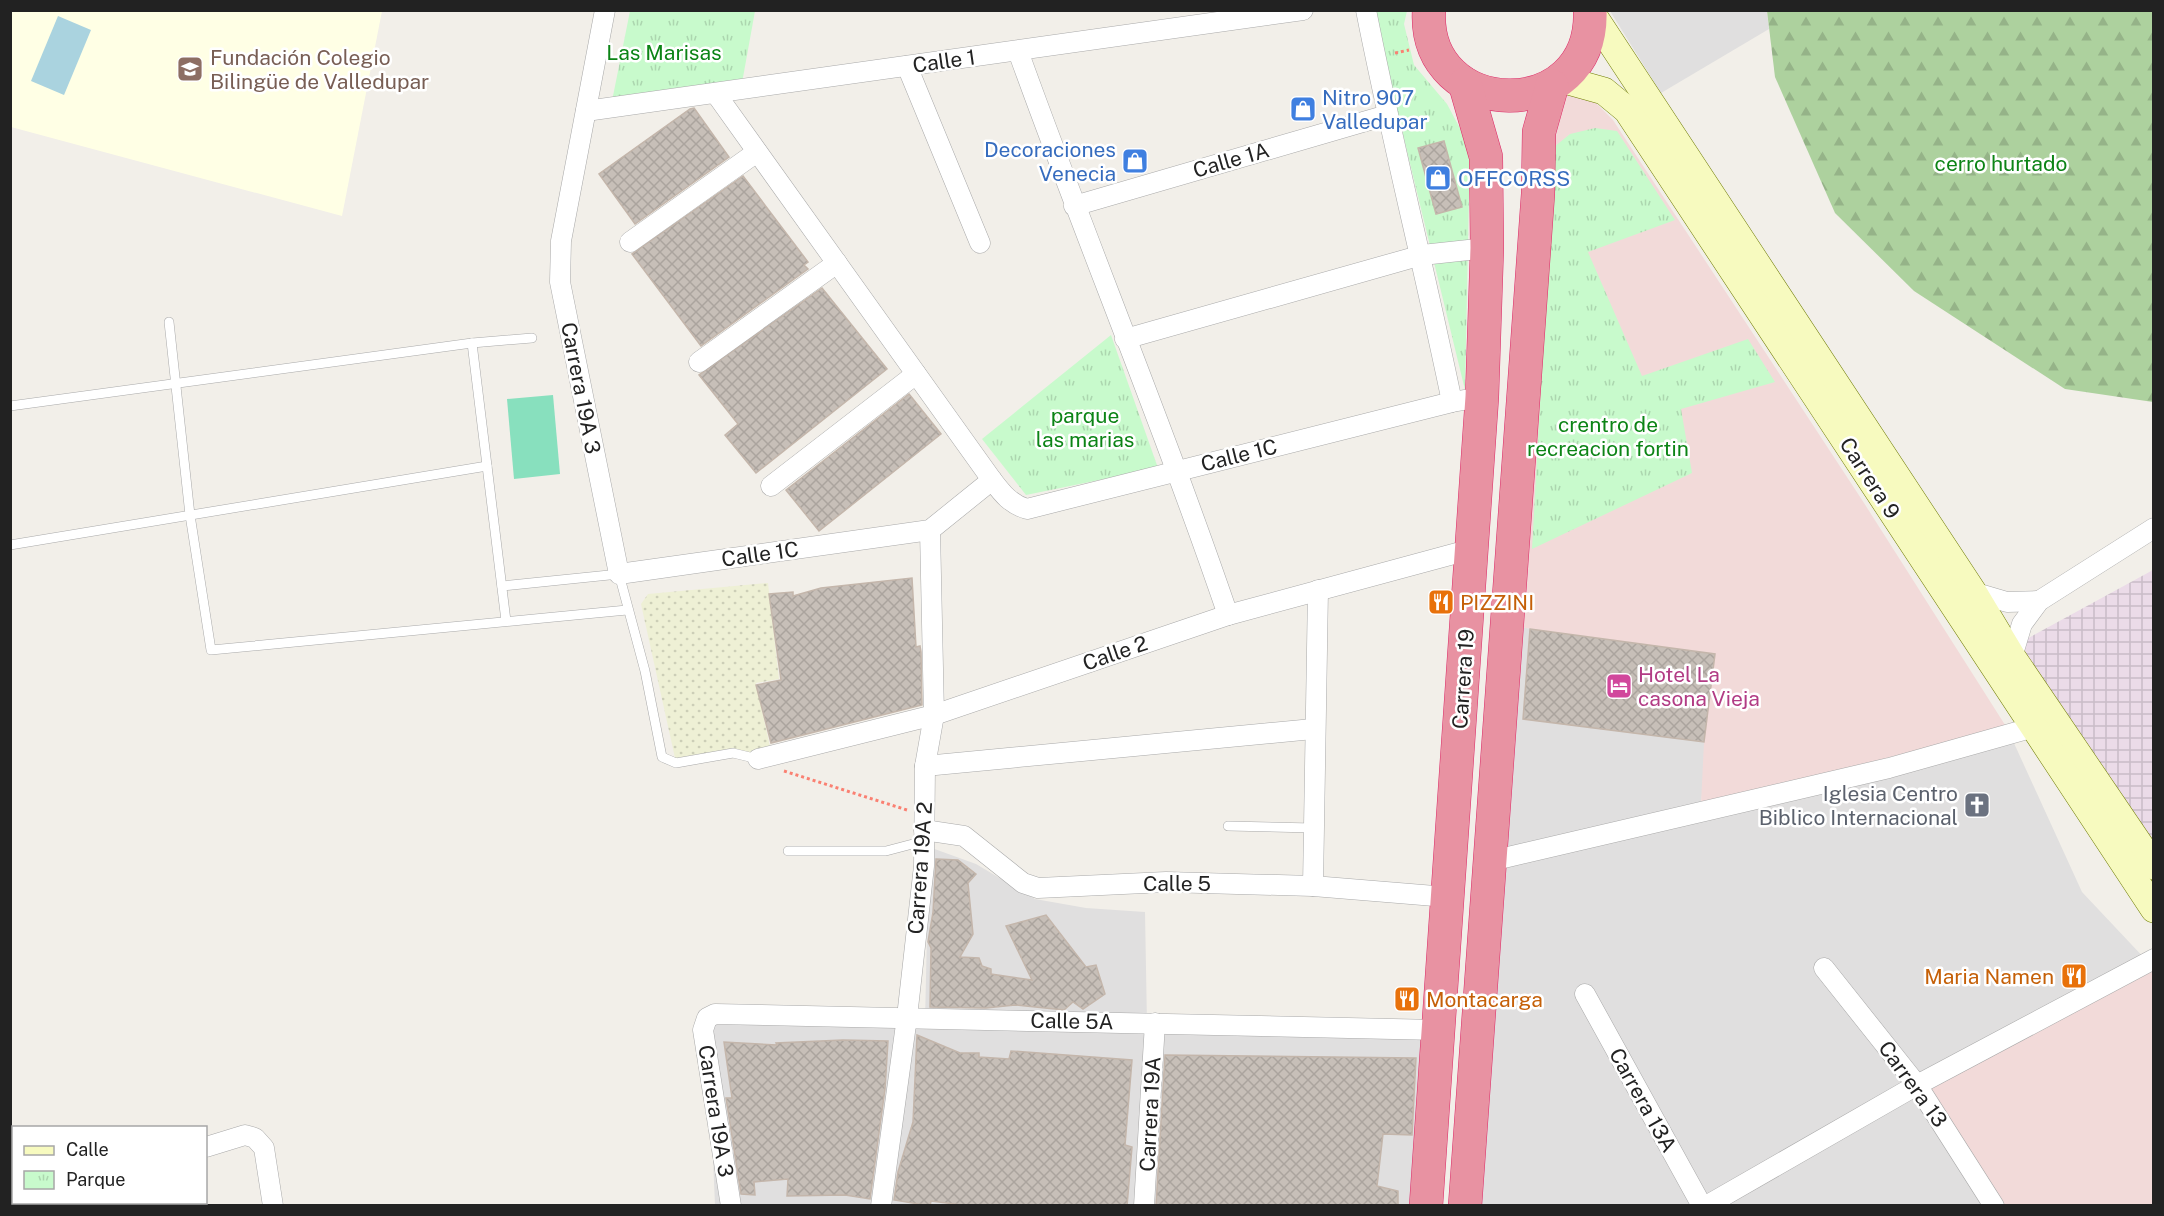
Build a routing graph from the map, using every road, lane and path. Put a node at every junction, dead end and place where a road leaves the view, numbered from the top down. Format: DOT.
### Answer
graph roads {
  1 [pos="605,10"];
  2 [pos="1303,10"];
  3 [pos="1366,10"];
  4 [pos="1429,10"];
  5 [pos="1591,11"];
  6 [pos="1433,44"];
  7 [pos="1018,51"];
  8 [pos="1376,58"];
  9 [pos="907,66"];
  10 [pos="1557,82"];
  11 [pos="1465,84"];
  12 [pos="716,94"];
  13 [pos="586,111"];
  14 [pos="1387,115"];
  15 [pos="757,152"];
  16 [pos="1074,206"];
  17 [pos="630,242"];
  18 [pos="980,243"];
  19 [pos="1487,248"];
  20 [pos="1422,255"];
  21 [pos="837,263"];
  22 [pos="169,322"];
  23 [pos="532,338"];
  24 [pos="1125,339"];
  25 [pos="472,343"];
  26 [pos="699,362"];
  27 [pos="916,374"];
  28 [pos="177,383"];
  29 [pos="1467,399"];
  30 [pos="10,406"];
  31 [pos="487,466"];
  32 [pos="1178,471"];
  33 [pos="992,480"];
  34 [pos="771,486"];
  35 [pos="190,515"];
  36 [pos="2154,528"];
  37 [pos="930,530"];
  38 [pos="10,545"];
  39 [pos="1472,549"];
  40 [pos="619,574"];
  41 [pos="502,586"];
  42 [pos="1318,590"];
  43 [pos="1973,592"];
  44 [pos="2039,600"];
  45 [pos="627,610"];
  46 [pos="1228,615"];
  47 [pos="506,621"];
  48 [pos="2012,657"];
  49 [pos="934,714"];
  50 [pos="2034,727"];
  51 [pos="1313,729"];
  52 [pos="758,759"];
  53 [pos="925,766"];
  54 [pos="1228,826"];
  55 [pos="1313,828"];
  56 [pos="924,829"];
  57 [pos="788,850"];
  58 [pos="1491,861"];
  59 [pos="2154,866"];
  60 [pos="1313,886"];
  61 [pos="1447,897"];
  62 [pos="2154,909"];
  63 [pos="2154,958"];
  64 [pos="1824,968"];
  65 [pos="1585,994"];
  66 [pos="907,1017"];
  67 [pos="707,1018"];
  68 [pos="1155,1023"];
  69 [pos="1438,1030"];
  70 [pos="1917,1085"];
  71 [pos="207,1147"];
  72 [pos="273,1206"];
  73 [pos="731,1206"];
  74 [pos="881,1206"];
  75 [pos="1144,1206"];
  76 [pos="1426,1206"];
  77 [pos="1465,1206"];
  78 [pos="1704,1206"];
  79 [pos="1994,1206"];
  1 -- 13 [label="street, Carrera 19A 3"];
  2 -- 7 [label="street, Calle 1"];
  3 -- 8 [label="street"];
  4 -- 6 [label="highway"];
  5 -- 10 [label="highway"];
  5 -- 43 [label="main road, Carrera 9"];
  6 -- 8 [label="path"];
  6 -- 11 [label="highway"];
  7 -- 9 [label="street, Calle 1"];
  7 -- 16 [label="street"];
  8 -- 14 [label="street"];
  9 -- 12 [label="street, Calle 1"];
  9 -- 18 [label="street"];
  10 -- 11 [label="highway"];
  10 -- 50 [label="main road, Carrera 9"];
  10 -- 58 [label="highway, Carrera 19"];
  11 -- 19 [label="highway, Carrera 19"];
  12 -- 13 [label="street, Calle 1"];
  12 -- 15 [label="street"];
  13 -- 40 [label="street, Carrera 19A 3"];
  14 -- 16 [label="street, Calle 1A"];
  14 -- 20 [label="street"];
  15 -- 17 [label="street"];
  15 -- 21 [label="street"];
  16 -- 24 [label="street"];
  19 -- 20 [label="street"];
  19 -- 29 [label="highway, Carrera 19"];
  20 -- 24 [label="street"];
  20 -- 29 [label="street"];
  21 -- 26 [label="street"];
  21 -- 27 [label="street"];
  22 -- 28 [label="lane"];
  23 -- 25 [label="lane"];
  24 -- 32 [label="street"];
  25 -- 28 [label="lane"];
  25 -- 31 [label="lane"];
  27 -- 33 [label="street"];
  27 -- 34 [label="street"];
  28 -- 30 [label="lane"];
  28 -- 35 [label="lane"];
  29 -- 32 [label="street, Calle 1C"];
  29 -- 39 [label="highway, Carrera 19"];
  31 -- 35 [label="lane"];
  31 -- 41 [label="lane"];
  32 -- 33 [label="street, Calle 1C"];
  32 -- 46 [label="street"];
  33 -- 37 [label="street"];
  35 -- 38 [label="lane"];
  35 -- 47 [label="lane"];
  36 -- 44 [label="street"];
  37 -- 40 [label="street, Calle 1C"];
  37 -- 49 [label="street, Carrera 19A 2"];
  39 -- 42 [label="street, Calle 2"];
  39 -- 61 [label="highway, Carrera 19"];
  40 -- 41 [label="lane"];
  40 -- 45 [label="lane, Carrera 19A 3"];
  41 -- 47 [label="lane"];
  42 -- 46 [label="street, Calle 2"];
  42 -- 51 [label="street"];
  43 -- 44 [label="street"];
  43 -- 48 [label="main road, Carrera 9"];
  44 -- 48 [label="street"];
  45 -- 47 [label="lane"];
  45 -- 52 [label="lane, Carrera 19A 3"];
  46 -- 49 [label="street, Calle 2"];
  48 -- 59 [label="main road, Carrera 9"];
  49 -- 52 [label="street, Calle 2"];
  49 -- 53 [label="street, Carrera 19A 2"];
  50 -- 58 [label="street"];
  50 -- 62 [label="main road, Carrera 9"];
  51 -- 53 [label="street"];
  51 -- 55 [label="street"];
  52 -- 56 [label="path"];
  53 -- 56 [label="street, Carrera 19A 2"];
  54 -- 55 [label="lane"];
  55 -- 60 [label="street"];
  56 -- 57 [label="lane"];
  56 -- 60 [label="street, Calle 5"];
  56 -- 66 [label="street, Carrera 19A 2"];
  58 -- 77 [label="highway, Carrera 19"];
  60 -- 61 [label="street, Calle 5"];
  61 -- 69 [label="highway, Carrera 19"];
  63 -- 70 [label="street"];
  64 -- 70 [label="street, Carrera 13"];
  65 -- 78 [label="street, Carrera 13A"];
  66 -- 67 [label="street, Calle 5A"];
  66 -- 68 [label="street, Calle 5A"];
  66 -- 74 [label="street, Carrera 19A 2"];
  67 -- 73 [label="street, Carrera 19A 3"];
  68 -- 69 [label="street, Calle 5A"];
  68 -- 75 [label="street, Carrera 19A"];
  69 -- 76 [label="highway, Carrera 19"];
  70 -- 78 [label="street"];
  70 -- 79 [label="street, Carrera 13"];
  71 -- 72 [label="street"];
}
